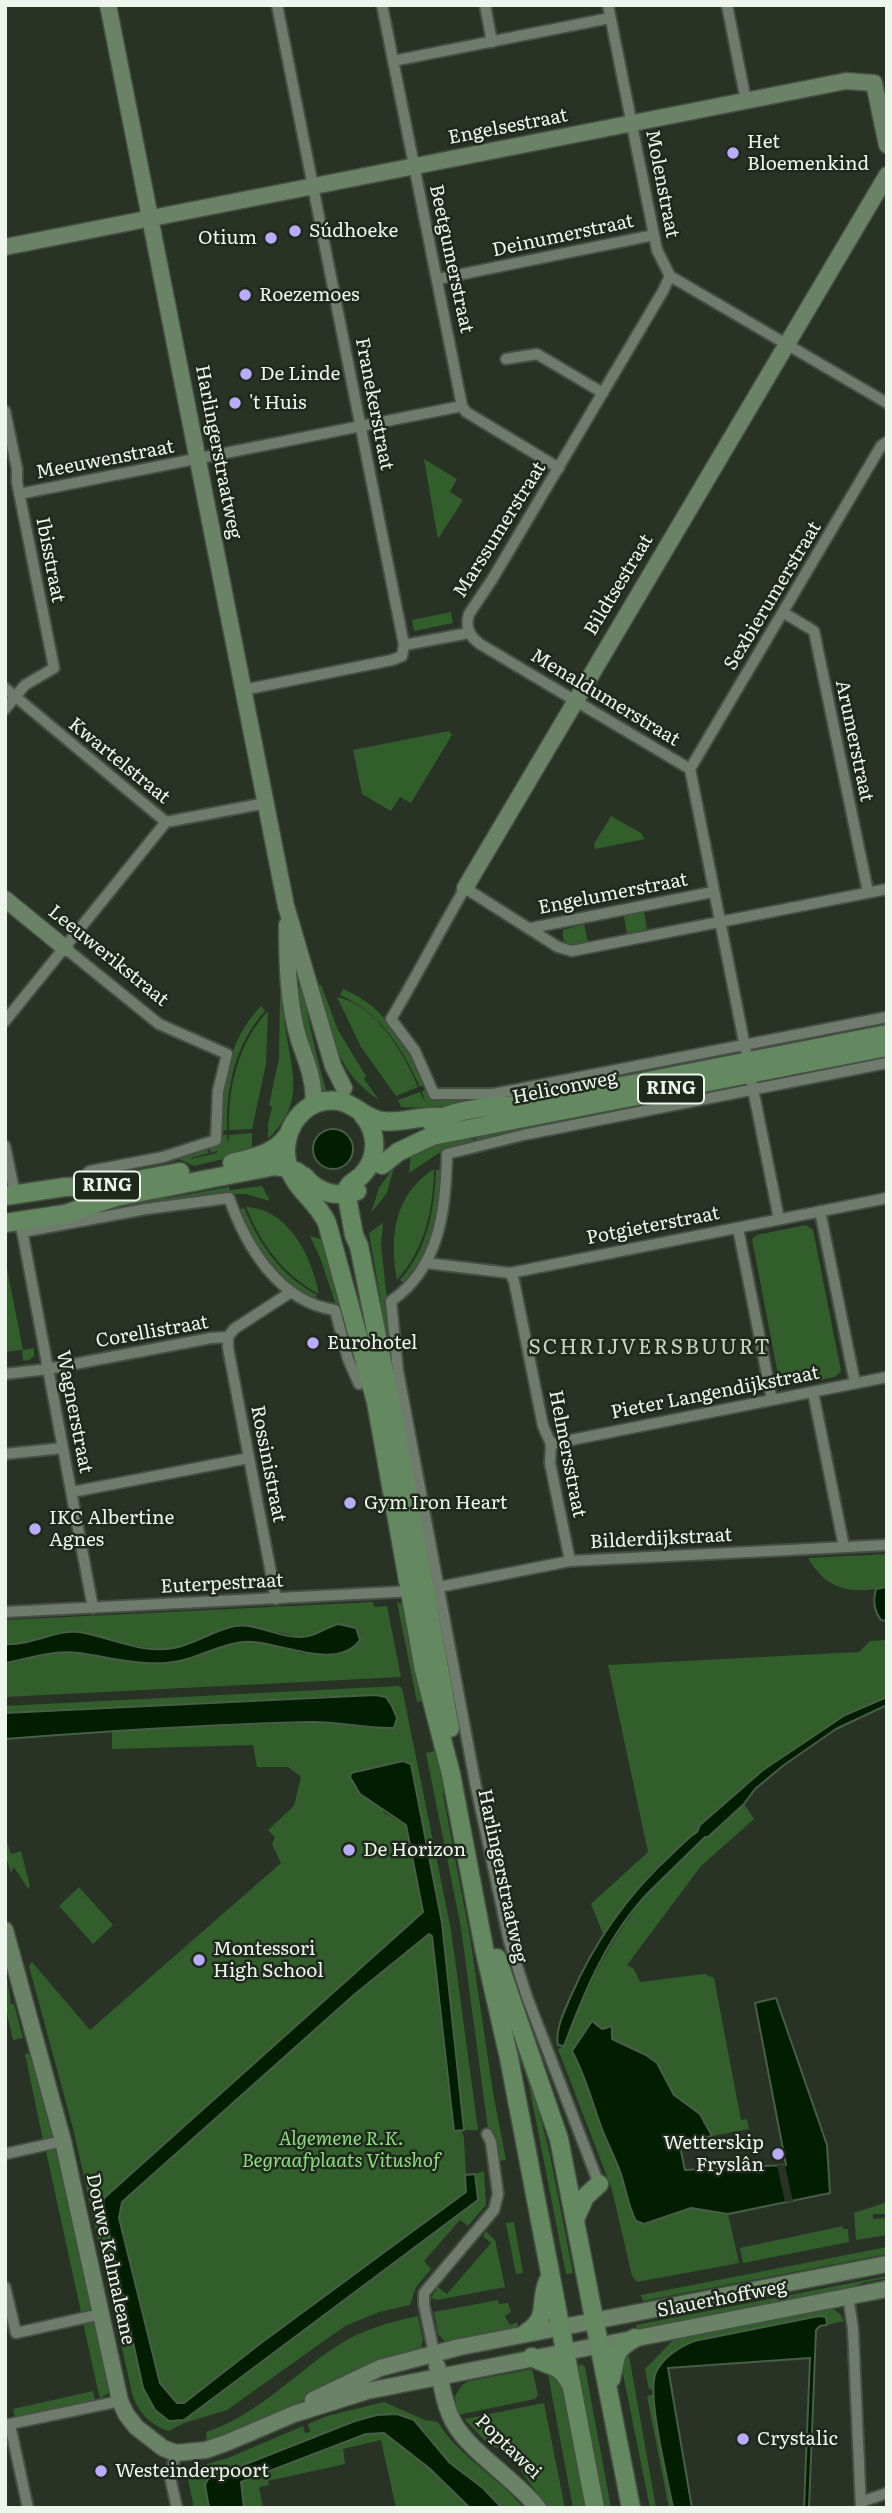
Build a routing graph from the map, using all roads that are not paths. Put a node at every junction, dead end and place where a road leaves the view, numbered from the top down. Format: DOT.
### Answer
graph roads {
  1 [pos="108,5"];
  2 [pos="277,5"];
  3 [pos="382,5"];
  4 [pos="485,5"];
  5 [pos="608,5"];
  6 [pos="727,5"];
  7 [pos="610,18"];
  8 [pos="492,42"];
  9 [pos="393,61"];
  10 [pos="747,101"];
  11 [pos="632,123"];
  12 [pos="887,145"];
  13 [pos="414,167"];
  14 [pos="887,175"];
  15 [pos="314,188"];
  16 [pos="151,220"];
  17 [pos="654,235"];
  18 [pos="5,247"];
  19 [pos="670,276"];
  20 [pos="438,279"];
  21 [pos="787,344"];
  22 [pos="506,359"];
  23 [pos="603,393"];
  24 [pos="887,403"];
  25 [pos="462,406"];
  26 [pos="5,411"];
  27 [pos="361,427"];
  28 [pos="887,442"];
  29 [pos="8,445"];
  30 [pos="198,459"];
  31 [pos="559,468"];
  32 [pos="19,495"];
  33 [pos="784,613"];
  34 [pos="469,633"];
  35 [pos="404,645"];
  36 [pos="5,688"];
  37 [pos="243,690"];
  38 [pos="15,697"];
  39 [pos="575,701"];
  40 [pos="5,709"];
  41 [pos="690,769"];
  42 [pos="266,803"];
  43 [pos="166,822"];
  44 [pos="465,888"];
  45 [pos="887,889"];
  46 [pos="713,892"];
  47 [pos="868,892"];
  48 [pos="5,900"];
  49 [pos="286,906"];
  50 [pos="719,922"];
  51 [pos="531,928"];
  52 [pos="65,948"];
  53 [pos="887,1017"];
  54 [pos="391,1019"];
  55 [pos="5,1020"];
  56 [pos="887,1034"];
  57 [pos="887,1047"];
  58 [pos="887,1063"];
  59 [pos="749,1067"];
  60 [pos="344,1095"];
  61 [pos="308,1113"];
  62 [pos="502,1122"];
  63 [pos="379,1129"];
  64 [pos="523,1135"];
  65 [pos="287,1136"];
  66 [pos="5,1146"];
  67 [pos="163,1157"];
  68 [pos="383,1165"];
  69 [pos="185,1171"];
  70 [pos="301,1178"];
  71 [pos="72,1187"];
  72 [pos="364,1188"];
  73 [pos="40,1190"];
  74 [pos="346,1194"];
  75 [pos="9,1196"];
  76 [pos="887,1198"];
  77 [pos="820,1211"];
  78 [pos="779,1219"];
  79 [pos="21,1224"];
  80 [pos="738,1228"];
  81 [pos="359,1246"];
  82 [pos="426,1263"];
  83 [pos="510,1273"];
  84 [pos="291,1292"];
  85 [pos="355,1325"];
  86 [pos="228,1337"];
  87 [pos="48,1369"];
  88 [pos="5,1374"];
  89 [pos="887,1377"];
  90 [pos="855,1383"];
  91 [pos="359,1384"];
  92 [pos="813,1392"];
  93 [pos="772,1399"];
  94 [pos="551,1444"];
  95 [pos="63,1448"];
  96 [pos="5,1454"];
  97 [pos="249,1458"];
  98 [pos="72,1492"];
  99 [pos="887,1545"];
  100 [pos="844,1547"];
  101 [pos="570,1561"];
  102 [pos="425,1589"];
  103 [pos="276,1599"];
  104 [pos="93,1608"];
  105 [pos="5,1612"];
  106 [pos="5,1930"];
  107 [pos="11,1970"];
  108 [pos="487,2134"];
  109 [pos="63,2141"];
  110 [pos="5,2154"];
  111 [pos="599,2184"];
  112 [pos="575,2219"];
  113 [pos="887,2264"];
  114 [pos="551,2274"];
  115 [pos="5,2287"];
  116 [pos="887,2289"];
  117 [pos="848,2296"];
  118 [pos="101,2314"];
  119 [pos="595,2322"];
  120 [pos="561,2328"];
  121 [pos="526,2333"];
  122 [pos="635,2338"];
  123 [pos="600,2345"];
  124 [pos="566,2351"];
  125 [pos="434,2353"];
  126 [pos="532,2357"];
  127 [pos="440,2375"];
  128 [pos="572,2386"];
  129 [pos="608,2389"];
  130 [pos="120,2401"];
  131 [pos="294,2414"];
  132 [pos="7,2425"];
  133 [pos="176,2453"];
  134 [pos="887,2493"];
  135 [pos="861,2505"];
  136 [pos="28,2508"];
  137 [pos="177,2508"];
  138 [pos="538,2508"];
  139 [pos="595,2508"];
  140 [pos="631,2508"];
  1 -- 16 [label="street, Harlingerstraatweg"];
  2 -- 15 [label="street, Franekerstraat"];
  3 -- 9 [label="street, Beetgumerstraat"];
  4 -- 8 [label="street"];
  5 -- 7 [label="street, Molenstraat"];
  6 -- 10 [label="street"];
  7 -- 8 [label="street"];
  7 -- 11 [label="street, Molenstraat"];
  8 -- 9 [label="street"];
  9 -- 13 [label="street, Beetgumerstraat"];
  10 -- 11 [label="street, Engelsestraat"];
  10 -- 12 [label="street, Engelsestraat"];
  11 -- 13 [label="street, Engelsestraat"];
  11 -- 17 [label="street, Molenstraat"];
  13 -- 15 [label="street, Engelsestraat"];
  13 -- 20 [label="street, Beetgumerstraat"];
  14 -- 21 [label="street, Bildtsestraat"];
  15 -- 16 [label="street, Engelsestraat"];
  15 -- 27 [label="street, Franekerstraat"];
  16 -- 18 [label="street, Engelsestraat"];
  16 -- 30 [label="street, Harlingerstraatweg"];
  17 -- 19 [label="street, Molenstraat"];
  17 -- 20 [label="street, Deinumerstraat"];
  19 -- 21 [label="street"];
  19 -- 23 [label="street, Marssumerstraat"];
  20 -- 25 [label="street, Beetgumerstraat"];
  21 -- 24 [label="street"];
  21 -- 39 [label="street, Bildtsestraat"];
  22 -- 23 [label="street"];
  23 -- 31 [label="street, Marssumerstraat"];
  25 -- 27 [label="street, Meeuwenstraat"];
  25 -- 31 [label="street"];
  26 -- 29 [label="street, Ibisstraat"];
  27 -- 30 [label="street, Meeuwenstraat"];
  27 -- 35 [label="street, Franekerstraat"];
  28 -- 33 [label="street, Sexbierumerstraat"];
  29 -- 32 [label="street, Ibisstraat"];
  30 -- 32 [label="street, Meeuwenstraat"];
  30 -- 37 [label="street, Harlingerstraatweg"];
  31 -- 34 [label="street, Marssumerstraat"];
  32 -- 38 [label="street, Ibisstraat"];
  33 -- 41 [label="street, Sexbierumerstraat"];
  33 -- 47 [label="street, Arumerstraat"];
  34 -- 35 [label="street"];
  34 -- 39 [label="street, Menaldumerstraat"];
  35 -- 37 [label="street"];
  36 -- 38 [label="street, Kwartelstraat"];
  37 -- 42 [label="street, Harlingerstraatweg"];
  38 -- 40 [label="street"];
  38 -- 43 [label="street, Kwartelstraat"];
  39 -- 41 [label="street, Menaldumerstraat"];
  39 -- 44 [label="street, Bildtsestraat"];
  41 -- 46 [label="street, Menaldumerstraat"];
  42 -- 43 [label="street, Kwartelstraat"];
  42 -- 49 [label="street, Harlingerstraatweg"];
  43 -- 52 [label="street"];
  44 -- 51 [label="street, Engelumerstraat"];
  44 -- 54 [label="street, Bildtsestraat"];
  45 -- 47 [label="street, Engelumerstraat"];
  46 -- 50 [label="street, Engelumerstraat"];
  46 -- 51 [label="street, Engelumerstraat"];
  47 -- 50 [label="street, Engelumerstraat"];
  48 -- 52 [label="street, Leeuwerikstraat"];
  49 -- 60 [label="street, Harlingerstraatweg"];
  49 -- 61 [label="street, Harlingerstraatweg"];
  50 -- 51 [label="street, Engelumerstraat"];
  50 -- 59 [label="street"];
  52 -- 55 [label="street"];
  52 -- 67 [label="street, Leeuwerikstraat"];
  53 -- 59 [label="street, Heliconweg"];
  54 -- 59 [label="street, Heliconweg"];
  56 -- 59 [label="main road, Heliconweg / RING"];
  57 -- 59 [label="main road, Heliconweg / RING"];
  58 -- 59 [label="street, Heliconweg"];
  59 -- 62 [label="main road, Heliconweg / RING"];
  59 -- 63 [label="main road, Heliconweg / RING"];
  59 -- 64 [label="street, Heliconweg"];
  59 -- 78 [label="street"];
  60 -- 61 [label="main road"];
  60 -- 63 [label="main road"];
  60 -- 63 [label="main road"];
  61 -- 63 [label="main road"];
  61 -- 65 [label="main road"];
  61 -- 70 [label="main road"];
  62 -- 64 [label="street"];
  62 -- 68 [label="main road, Heliconweg / RING"];
  63 -- 68 [label="main road"];
  63 -- 74 [label="main road"];
  64 -- 82 [label="street, Heliconweg"];
  65 -- 69 [label="main road"];
  65 -- 70 [label="main road"];
  66 -- 75 [label="street"];
  67 -- 69 [label="street"];
  67 -- 71 [label="street"];
  68 -- 72 [label="main road, Heliconweg"];
  69 -- 71 [label="main road, RING"];
  70 -- 74 [label="main road"];
  70 -- 79 [label="main road, RING"];
  70 -- 85 [label="main road, Harlingerstraatweg"];
  70 -- 85 [label="main road, Harlingerstraatweg"];
  71 -- 73 [label="main road, RING"];
  72 -- 74 [label="main road"];
  72 -- 81 [label="main road, Harlingerstraatweg"];
  73 -- 75 [label="main road, RING"];
  73 -- 79 [label="main road"];
  74 -- 81 [label="main road, Harlingerstraatweg"];
  76 -- 77 [label="street, Potgieterstraat"];
  77 -- 78 [label="street, Potgieterstraat"];
  77 -- 90 [label="street"];
  78 -- 80 [label="street, Potgieterstraat"];
  79 -- 84 [label="street"];
  79 -- 87 [label="street, Wagnerstraat"];
  80 -- 83 [label="street, Potgieterstraat"];
  80 -- 93 [label="street"];
  81 -- 102 [label="main road, Harlingerstraatweg"];
  82 -- 83 [label="street, Potgieterstraat"];
  82 -- 102 [label="street, Harlingerstraatweg"];
  83 -- 94 [label="street, Helmersstraat"];
  84 -- 86 [label="street, Corellistraat"];
  84 -- 91 [label="street"];
  85 -- 102 [label="main road, Harlingerstraatweg"];
  86 -- 87 [label="street, Corellistraat"];
  86 -- 97 [label="street, Rossinistraat"];
  87 -- 88 [label="street, Corellistraat"];
  87 -- 95 [label="street, Wagnerstraat"];
  89 -- 90 [label="street, Pieter Langendijkstraat"];
  90 -- 92 [label="street, Pieter Langendijkstraat"];
  92 -- 93 [label="street, Pieter Langendijkstraat"];
  92 -- 100 [label="street"];
  93 -- 94 [label="street, Pieter Langendijkstraat"];
  94 -- 101 [label="street, Helmersstraat"];
  95 -- 96 [label="street"];
  95 -- 98 [label="street, Wagnerstraat"];
  97 -- 98 [label="street"];
  97 -- 103 [label="street, Rossinistraat"];
  98 -- 104 [label="street, Wagnerstraat"];
  99 -- 100 [label="street, Bilderdijkstraat"];
  100 -- 101 [label="street, Bilderdijkstraat"];
  101 -- 102 [label="street, Bilderdijkstraat"];
  102 -- 103 [label="street, Euterpestraat"];
  102 -- 111 [label="street, Harlingerstraatweg"];
  102 -- 112 [label="main road, Harlingerstraatweg"];
  102 -- 114 [label="main road, Harlingerstraatweg"];
  103 -- 104 [label="street, Euterpestraat"];
  104 -- 105 [label="street, Euterpestraat"];
  106 -- 107 [label="street, Douwe Kalmaleane"];
  107 -- 109 [label="street, Douwe Kalmaleane"];
  108 -- 125 [label="street"];
  109 -- 110 [label="street"];
  109 -- 118 [label="street, Douwe Kalmaleane"];
  111 -- 112 [label="main road"];
  112 -- 119 [label="main road, Harlingerstraatweg"];
  113 -- 119 [label="street, Slauerhoffweg"];
  114 -- 120 [label="main road, Harlingerstraatweg"];
  114 -- 121 [label="main road"];
  115 -- 118 [label="street"];
  116 -- 117 [label="street, Slauerhoffweg"];
  117 -- 122 [label="street, Slauerhoffweg"];
  117 -- 135 [label="street"];
  118 -- 130 [label="street, Douwe Kalmaleane"];
  119 -- 120 [label="street"];
  119 -- 123 [label="main road, Harlingerstraatweg"];
  120 -- 121 [label="street"];
  120 -- 124 [label="main road, Harlingerstraatweg"];
  121 -- 125 [label="street"];
  122 -- 123 [label="street, Slauerhoffweg"];
  122 -- 129 [label="main road"];
  123 -- 124 [label="street, Slauerhoffweg"];
  123 -- 129 [label="main road, Harlingerstraatweg"];
  124 -- 126 [label="street"];
  124 -- 128 [label="main road, Harlingerstraatweg"];
  125 -- 127 [label="street, Poptawei"];
  125 -- 131 [label="street"];
  126 -- 127 [label="street"];
  126 -- 128 [label="main road"];
  127 -- 131 [label="street"];
  127 -- 138 [label="street, Poptawei"];
  128 -- 139 [label="main road, Harlingerstraatweg"];
  129 -- 140 [label="main road, Harlingerstraatweg"];
  130 -- 132 [label="street"];
  130 -- 133 [label="street, Douwe Kalmaleane"];
  131 -- 133 [label="street"];
  132 -- 136 [label="street"];
  133 -- 137 [label="street"];
  134 -- 135 [label="street"];
}
